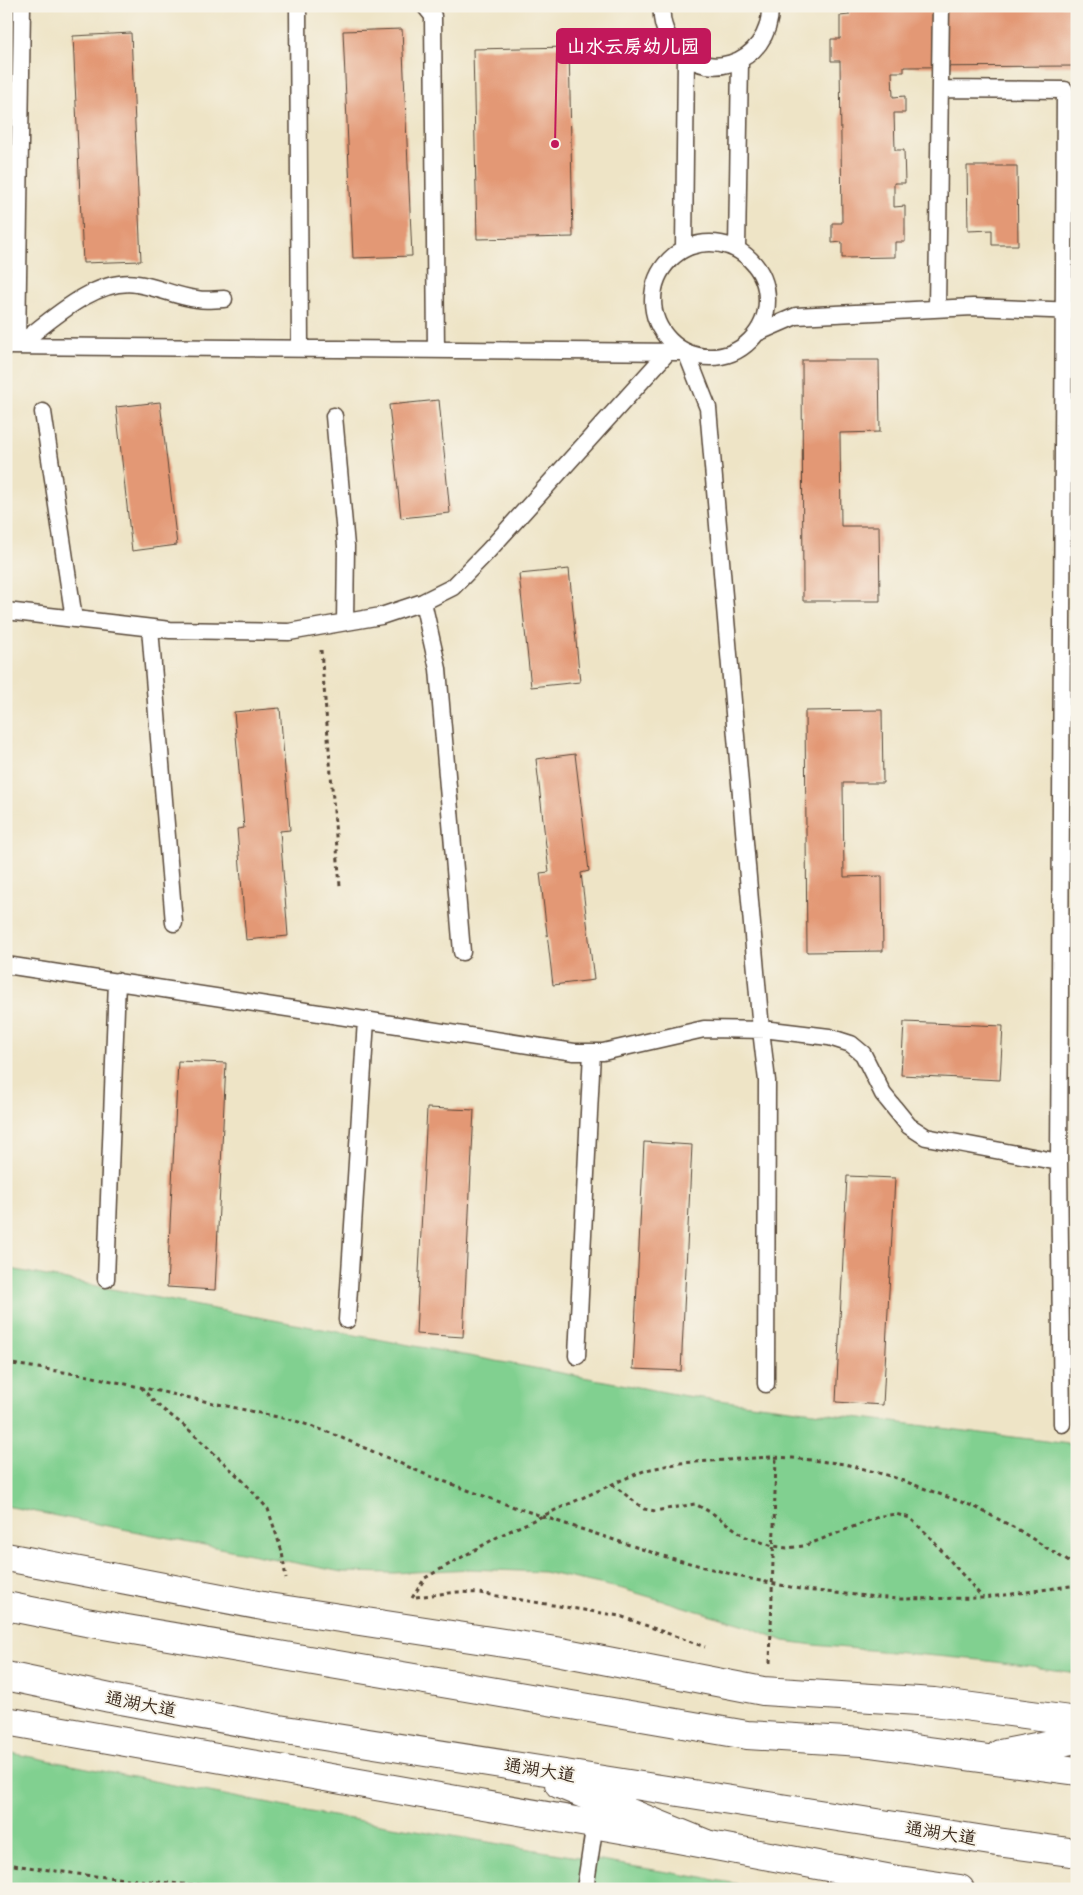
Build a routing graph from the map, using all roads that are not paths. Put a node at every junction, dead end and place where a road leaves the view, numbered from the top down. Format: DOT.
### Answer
graph roads {
  1 [pos="22,6"];
  2 [pos="298,6"];
  3 [pos="426,6"];
  4 [pos="662,6"];
  5 [pos="770,6"];
  6 [pos="941,6"];
  7 [pos="686,57"];
  8 [pos="740,60"];
  9 [pos="940,89"];
  10 [pos="684,248"];
  11 [pos="737,248"];
  12 [pos="224,300"];
  13 [pos="937,309"];
  14 [pos="1070,310"];
  15 [pos="757,333"];
  16 [pos="12,346"];
  17 [pos="300,348"];
  18 [pos="436,350"];
  19 [pos="668,352"];
  20 [pos="686,352"];
  21 [pos="44,412"];
  22 [pos="334,416"];
  23 [pos="423,602"];
  24 [pos="6,611"];
  25 [pos="74,619"];
  26 [pos="344,622"];
  27 [pos="150,628"];
  28 [pos="174,923"];
  29 [pos="462,952"];
  30 [pos="6,964"];
  31 [pos="117,982"];
  32 [pos="366,1020"];
  33 [pos="761,1030"];
  34 [pos="592,1052"];
  35 [pos="1059,1162"];
  36 [pos="106,1279"];
  37 [pos="347,1320"];
  38 [pos="577,1356"];
  39 [pos="766,1384"];
  40 [pos="1062,1424"];
  41 [pos="6,1557"];
  42 [pos="6,1606"];
  43 [pos="6,1676"];
  44 [pos="6,1721"];
  45 [pos="1077,1721"];
  46 [pos="1077,1738"];
  47 [pos="980,1758"];
  48 [pos="516,1766"];
  49 [pos="1077,1771"];
  50 [pos="593,1836"];
  51 [pos="709,1845"];
  52 [pos="1077,1853"];
  53 [pos="585,1889"];
  54 [pos="960,1889"];
  1 -- 16 [label="lane"];
  2 -- 17 [label="lane"];
  3 -- 18 [label="lane"];
  4 -- 7 [label="lane"];
  5 -- 8 [label="lane"];
  6 -- 9 [label="lane"];
  7 -- 8 [label="lane"];
  7 -- 10 [label="lane"];
  8 -- 11 [label="lane"];
  9 -- 13 [label="lane"];
  9 -- 14 [label="lane"];
  10 -- 11 [label="lane"];
  10 -- 20 [label="lane"];
  11 -- 15 [label="lane"];
  12 -- 16 [label="lane"];
  13 -- 14 [label="lane"];
  13 -- 15 [label="lane"];
  14 -- 35 [label="lane"];
  15 -- 20 [label="lane"];
  16 -- 17 [label="lane"];
  17 -- 18 [label="lane"];
  18 -- 19 [label="lane"];
  19 -- 20 [label="lane"];
  19 -- 23 [label="lane"];
  20 -- 33 [label="lane"];
  21 -- 25 [label="lane"];
  22 -- 26 [label="lane"];
  23 -- 26 [label="lane"];
  23 -- 29 [label="lane"];
  24 -- 25 [label="lane"];
  25 -- 27 [label="lane"];
  26 -- 27 [label="lane"];
  27 -- 28 [label="lane"];
  30 -- 31 [label="lane"];
  31 -- 32 [label="lane"];
  31 -- 36 [label="lane"];
  32 -- 34 [label="lane"];
  32 -- 37 [label="lane"];
  33 -- 34 [label="lane"];
  33 -- 35 [label="lane"];
  33 -- 39 [label="lane"];
  34 -- 38 [label="lane"];
  35 -- 40 [label="lane"];
  41 -- 45 [label="main road"];
  42 -- 47 [label="main road"];
  43 -- 48 [label="main road, 通湖大道"];
  44 -- 51 [label="main road"];
  46 -- 47 [label="main road"];
  47 -- 49 [label="main road"];
  48 -- 51 [label="main road"];
  48 -- 52 [label="main road, 通湖大道"];
  50 -- 53 [label="lane"];
  51 -- 54 [label="main road"];
}
